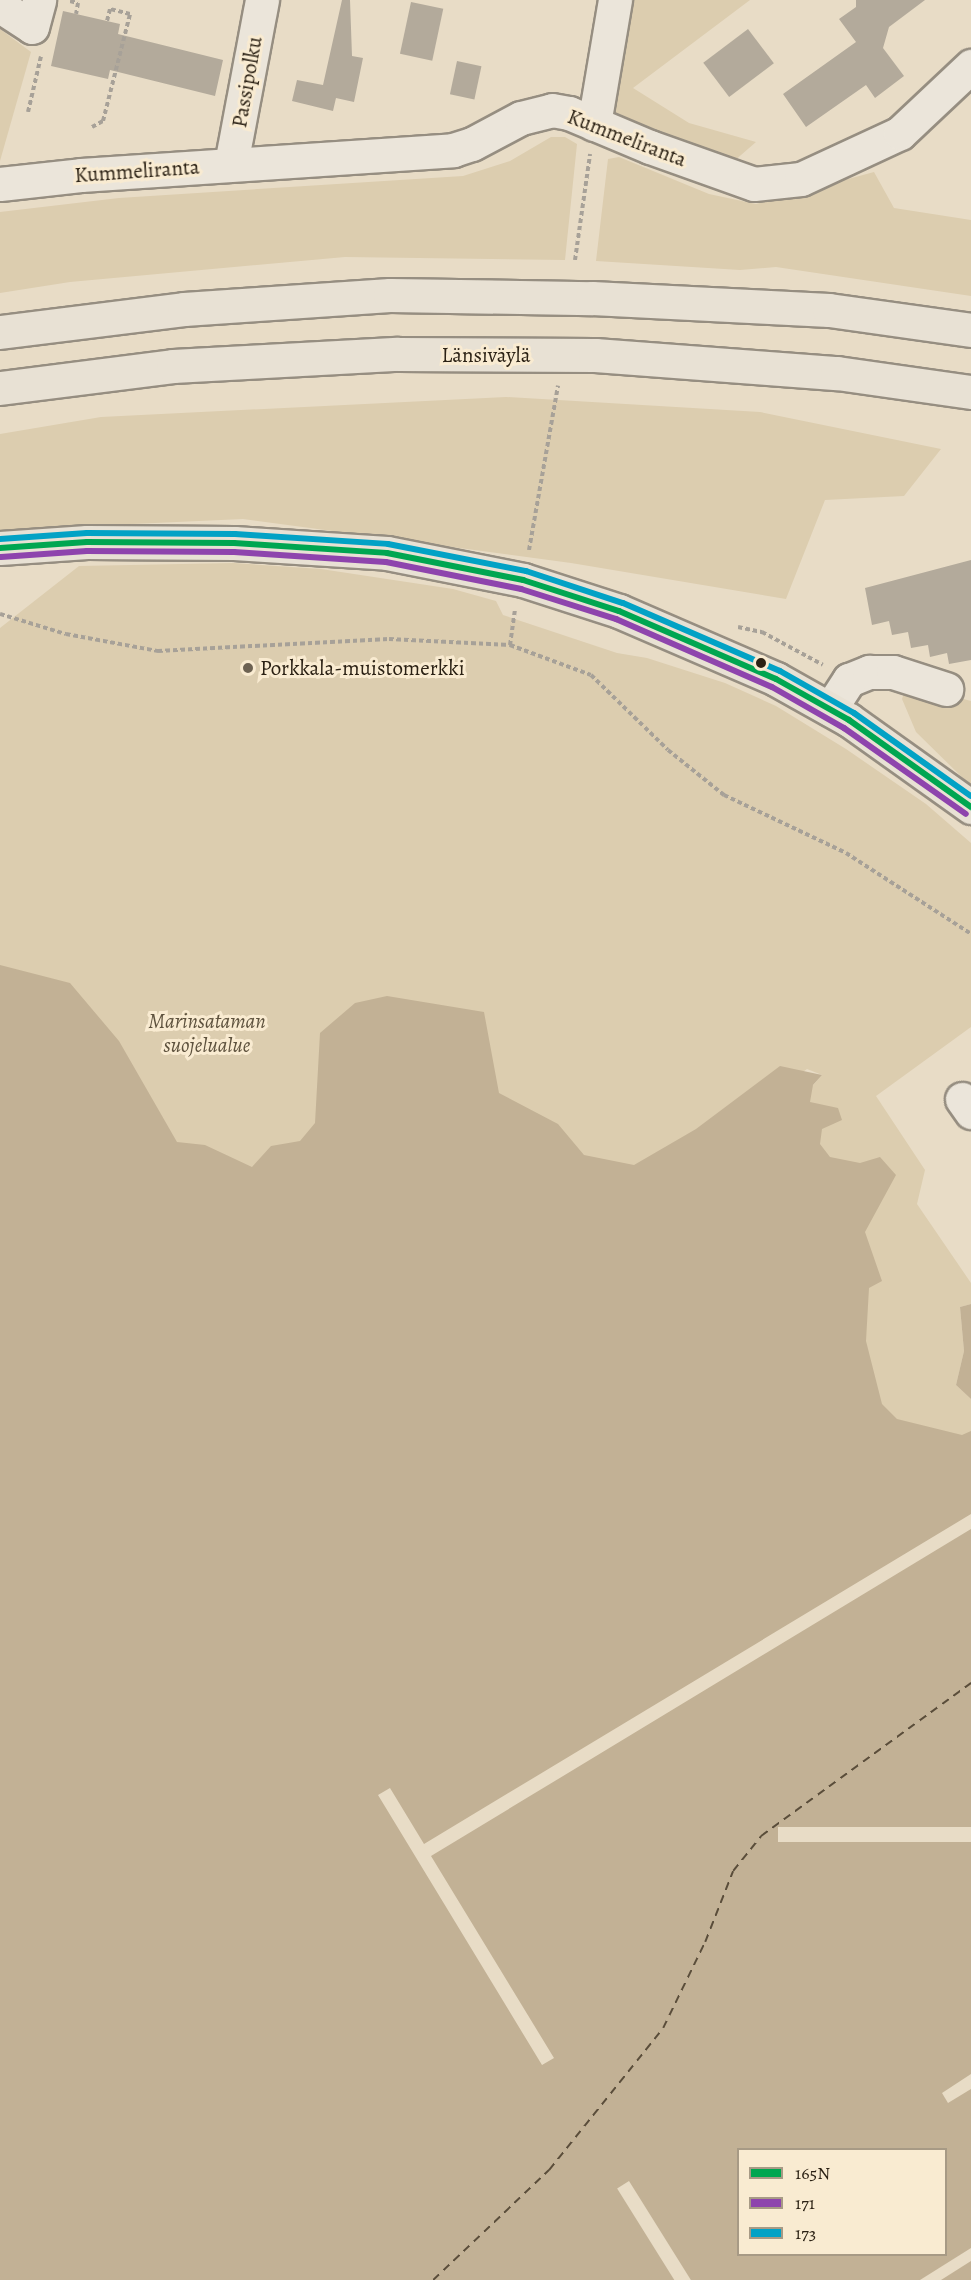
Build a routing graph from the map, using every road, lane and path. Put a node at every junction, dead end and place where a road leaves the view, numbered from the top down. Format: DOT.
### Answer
graph roads {
  1 [pos="39,0"];
  2 [pos="66,0"];
  3 [pos="262,0"];
  4 [pos="615,0"];
  5 [pos="0,6"];
  6 [pos="76,14"];
  7 [pos="107,21"];
  8 [pos="971,66"];
  9 [pos="594,124"];
  10 [pos="92,127"];
  11 [pos="231,164"];
  12 [pos="0,184"];
  13 [pos="575,260"];
  14 [pos="971,330"];
  15 [pos="0,332"];
  16 [pos="558,386"];
  17 [pos="0,388"];
  18 [pos="971,392"];
  19 [pos="0,548"];
  20 [pos="530,549"];
  21 [pos="515,609"];
  22 [pos="0,614"];
  23 [pos="510,645"];
  24 [pos="946,689"];
  25 [pos="830,709"];
  26 [pos="971,807"];
  27 [pos="971,934"];
  1 -- 5 [label="street"];
  2 -- 6 [label="path"];
  3 -- 11 [label="street, Passipolku"];
  4 -- 9 [label="street"];
  7 -- 10 [label="path"];
  8 -- 9 [label="street, Kummeliranta"];
  9 -- 11 [label="street, Kummeliranta"];
  9 -- 13 [label="path"];
  11 -- 12 [label="street, Kummeliranta"];
  14 -- 15 [label="main road"];
  16 -- 20 [label="path"];
  17 -- 18 [label="main road, Länsiväylä"];
  19 -- 25 [label="main road"];
  21 -- 23 [label="path"];
  22 -- 23 [label="path"];
  23 -- 27 [label="path"];
  24 -- 25 [label="street"];
  25 -- 26 [label="main road"];
}
